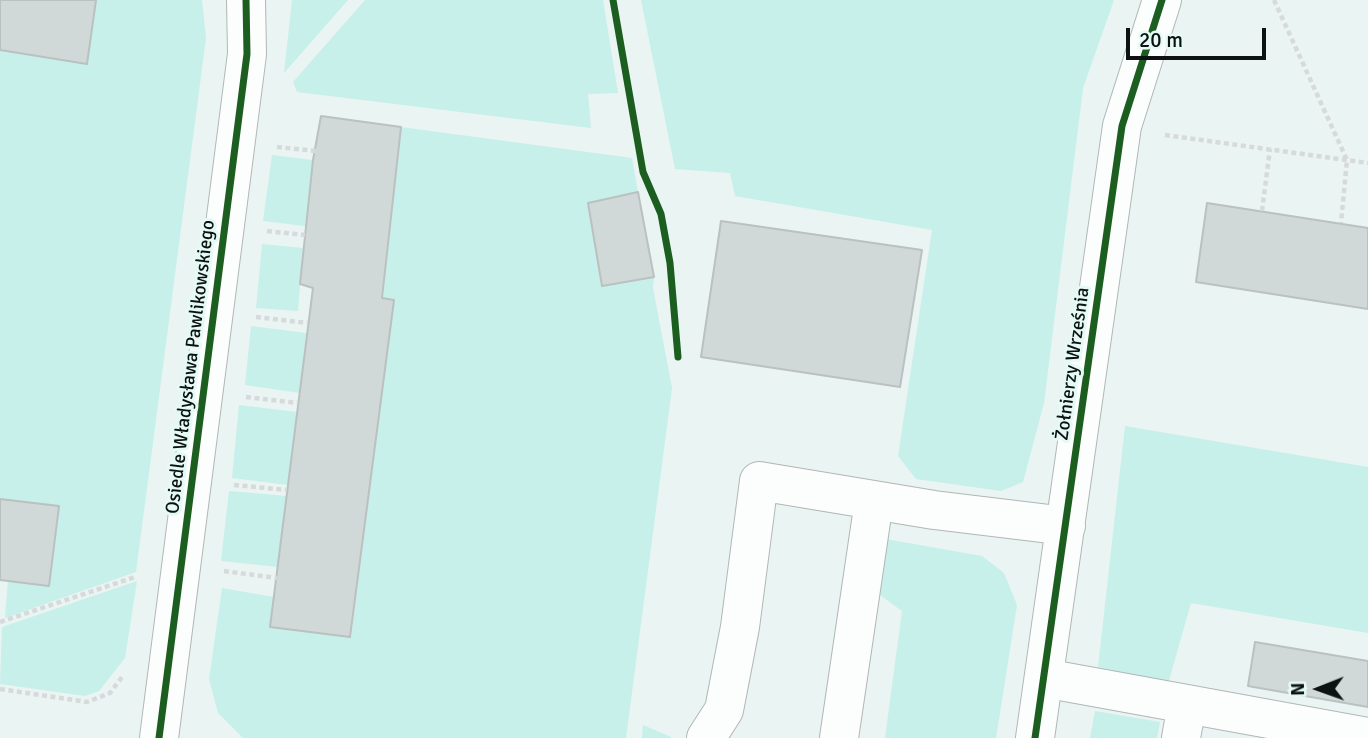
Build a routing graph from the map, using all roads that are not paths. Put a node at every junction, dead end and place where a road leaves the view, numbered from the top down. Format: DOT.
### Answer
graph roads {
  1 [pos="246,0"];
  2 [pos="1162,0"];
  3 [pos="874,500"];
  4 [pos="1066,526"];
  5 [pos="1044,678"];
  6 [pos="1184,721"];
  7 [pos="1360,736"];
  8 [pos="159,738"];
  9 [pos="706,738"];
  10 [pos="839,738"];
  11 [pos="1035,738"];
  1 -- 8 [label="street, Osiedle Władysława Pawlikowskiego"];
  2 -- 4 [label="street, Żołnierzy Września"];
  3 -- 4 [label="street"];
  3 -- 9 [label="street"];
  3 -- 10 [label="street"];
  4 -- 5 [label="street, Żołnierzy Września"];
  5 -- 6 [label="street"];
  5 -- 11 [label="street, Żołnierzy Września"];
  6 -- 7 [label="street"];
}
